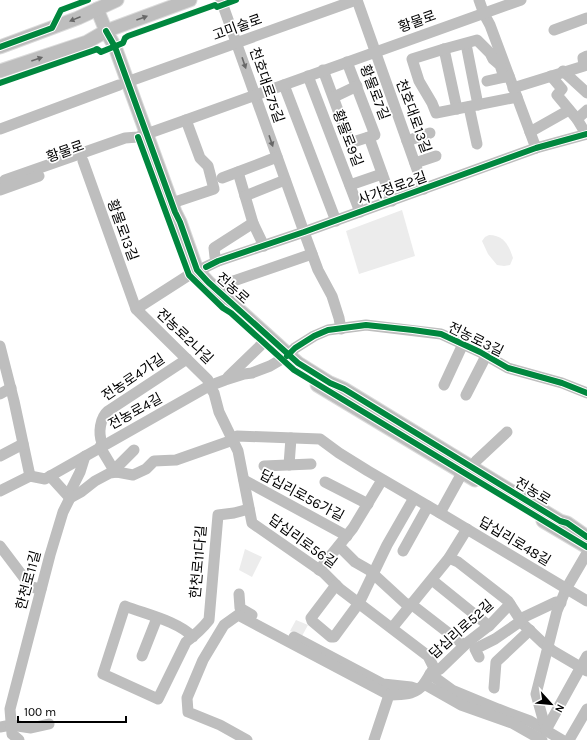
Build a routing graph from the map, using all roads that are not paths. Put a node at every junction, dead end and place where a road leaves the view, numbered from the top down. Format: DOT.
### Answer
graph roads {
  1 [pos="117,0"];
  2 [pos="190,0"];
  3 [pos="221,0"];
  4 [pos="356,0"];
  5 [pos="479,0"];
  6 [pos="522,0"];
  7 [pos="96,4"];
  8 [pos="484,14"];
  9 [pos="587,18"];
  10 [pos="554,30"];
  11 [pos="106,31"];
  12 [pos="237,43"];
  13 [pos="466,44"];
  14 [pos="0,47"];
  15 [pos="444,49"];
  16 [pos="375,52"];
  17 [pos="587,56"];
  18 [pos="347,62"];
  19 [pos="323,70"];
  20 [pos="0,71"];
  21 [pos="564,71"];
  22 [pos="308,76"];
  23 [pos="506,76"];
  24 [pos="551,76"];
  25 [pos="486,81"];
  26 [pos="123,83"];
  27 [pos="284,85"];
  28 [pos="356,86"];
  29 [pos="515,93"];
  30 [pos="587,93"];
  31 [pos="255,95"];
  32 [pos="334,97"];
  33 [pos="473,106"];
  34 [pos="457,109"];
  35 [pos="569,110"];
  36 [pos="587,110"];
  37 [pos="577,119"];
  38 [pos="186,120"];
  39 [pos="0,129"];
  40 [pos="530,132"];
  41 [pos="430,133"];
  42 [pos="587,134"];
  43 [pos="142,135"];
  44 [pos="368,137"];
  45 [pos="407,141"];
  46 [pos="477,144"];
  47 [pos="536,148"];
  48 [pos="436,156"];
  49 [pos="277,157"];
  50 [pos="83,161"];
  51 [pos="415,163"];
  52 [pos="238,172"];
  53 [pos="382,174"];
  54 [pos="222,178"];
  55 [pos="285,180"];
  56 [pos="0,185"];
  57 [pos="350,185"];
  58 [pos="424,189"];
  59 [pos="0,190"];
  60 [pos="245,196"];
  61 [pos="178,201"];
  62 [pos="392,201"];
  63 [pos="360,212"];
  64 [pos="336,221"];
  65 [pos="253,223"];
  66 [pos="304,232"];
  67 [pos="264,246"];
  68 [pos="312,254"];
  69 [pos="218,261"];
  70 [pos="193,273"];
  71 [pos="222,285"];
  72 [pos="136,309"];
  73 [pos="341,329"];
  74 [pos="263,343"];
  75 [pos="463,344"];
  76 [pos="0,346"];
  77 [pos="486,356"];
  78 [pos="286,357"];
  79 [pos="186,359"];
  80 [pos="3,371"];
  81 [pos="225,380"];
  82 [pos="444,385"];
  83 [pos="209,386"];
  84 [pos="11,388"];
  85 [pos="587,393"];
  86 [pos="0,394"];
  87 [pos="466,395"];
  88 [pos="507,432"];
  89 [pos="291,438"];
  90 [pos="233,440"];
  91 [pos="23,444"];
  92 [pos="100,447"];
  93 [pos="134,450"];
  94 [pos="0,456"];
  95 [pos="85,456"];
  96 [pos="311,464"];
  97 [pos="289,465"];
  98 [pos="264,466"];
  99 [pos="468,466"];
  100 [pos="117,472"];
  101 [pos="30,476"];
  102 [pos="50,476"];
  103 [pos="244,480"];
  104 [pos="382,480"];
  105 [pos="325,482"];
  106 [pos="0,490"];
  107 [pos="70,498"];
  108 [pos="414,498"];
  109 [pos="368,504"];
  110 [pos="428,506"];
  111 [pos="249,509"];
  112 [pos="440,513"];
  113 [pos="466,529"];
  114 [pos="347,536"];
  115 [pos="587,536"];
  116 [pos="0,539"];
  117 [pos="0,545"];
  118 [pos="339,546"];
  119 [pos="587,547"];
  120 [pos="403,551"];
  121 [pos="587,553"];
  122 [pos="450,558"];
  123 [pos="319,570"];
  124 [pos="372,574"];
  125 [pos="432,580"];
  126 [pos="336,585"];
  127 [pos="41,589"];
  128 [pos="566,589"];
  129 [pos="239,594"];
  130 [pos="587,601"];
  131 [pos="358,603"];
  132 [pos="561,603"];
  133 [pos="411,604"];
  134 [pos="510,604"];
  135 [pos="157,618"];
  136 [pos="521,620"];
  137 [pos="489,626"];
  138 [pos="392,628"];
  139 [pos="530,630"];
  140 [pos="193,637"];
  141 [pos="464,646"];
  142 [pos="548,647"];
  143 [pos="142,656"];
  144 [pos="587,656"];
  145 [pos="479,657"];
  146 [pos="584,670"];
  147 [pos="424,683"];
  148 [pos="494,688"];
  149 [pos="389,695"];
  150 [pos="587,709"];
  151 [pos="0,719"];
  152 [pos="49,724"];
  153 [pos="5,726"];
  154 [pos="544,735"];
  155 [pos="19,740"];
  156 [pos="247,740"];
  157 [pos="374,740"];
  158 [pos="562,740"];
  159 [pos="569,740"];
  1 -- 7 [label="main road"];
  11 -- 2 [label="main road, one-way"];
  3 -- 12 [label="street, 천호대로75길"];
  4 -- 12 [label="street, 고미술로"];
  4 -- 16 [label="street, 천호대로13길"];
  5 -- 8 [label="street"];
  6 -- 8 [label="street, 황물로"];
  7 -- 11 [label="main road, 전농로"];
  7 -- 14 [label="main road, one-way"];
  8 -- 16 [label="street, 황물로"];
  8 -- 23 [label="street"];
  9 -- 10 [label="street"];
  20 -- 11 [label="main road, one-way"];
  11 -- 26 [label="main road, 전농로"];
  12 -- 26 [label="street, 고미술로"];
  12 -- 31 [label="street, 천호대로75길, one-way"];
  13 -- 15 [label="street"];
  13 -- 23 [label="street"];
  13 -- 33 [label="street"];
  15 -- 34 [label="street"];
  15 -- 34 [label="street"];
  16 -- 18 [label="street, 황물로"];
  16 -- 45 [label="street, 천호대로13길"];
  17 -- 21 [label="street"];
  18 -- 19 [label="street, 황물로"];
  18 -- 28 [label="street, 황물로7길"];
  19 -- 22 [label="street, 황물로"];
  19 -- 32 [label="street"];
  21 -- 24 [label="street"];
  21 -- 30 [label="street"];
  22 -- 27 [label="street, 황물로"];
  22 -- 57 [label="street, 황물로9길"];
  23 -- 25 [label="street"];
  23 -- 29 [label="street"];
  24 -- 29 [label="street"];
  24 -- 35 [label="street, 사가정로2길"];
  26 -- 39 [label="street, 고미술로"];
  26 -- 43 [label="main road, 전농로"];
  27 -- 31 [label="street, 황물로"];
  27 -- 64 [label="street"];
  28 -- 32 [label="street"];
  28 -- 44 [label="street, 황물로7길"];
  29 -- 33 [label="street"];
  29 -- 40 [label="street"];
  31 -- 38 [label="street, 황물로"];
  31 -- 49 [label="street, 천호대로75길, one-way"];
  32 -- 44 [label="street"];
  33 -- 34 [label="street"];
  33 -- 46 [label="street"];
  35 -- 37 [label="street, 사가정로2길"];
  35 -- 40 [label="street"];
  36 -- 37 [label="street"];
  37 -- 42 [label="street, 사가정로2길"];
  38 -- 43 [label="street, 황물로"];
  38 -- 61 [label="street"];
  40 -- 47 [label="street"];
  41 -- 45 [label="street"];
  42 -- 47 [label="street, 사가정로2길"];
  43 -- 50 [label="street, 황물로"];
  43 -- 56 [label="street, 황물로"];
  43 -- 70 [label="main road, 전농로"];
  44 -- 53 [label="street, 황물로7길"];
  45 -- 51 [label="street, 천호대로13길"];
  47 -- 58 [label="street, 사가정로2길"];
  48 -- 51 [label="street"];
  49 -- 52 [label="street"];
  49 -- 55 [label="street, 천호대로75길"];
  50 -- 59 [label="street, 황물로"];
  50 -- 72 [label="street, 황물로13길"];
  51 -- 58 [label="street, 천호대로13길"];
  52 -- 54 [label="street"];
  52 -- 60 [label="street"];
  53 -- 57 [label="street"];
  53 -- 62 [label="street, 황물로7길"];
  55 -- 60 [label="street"];
  55 -- 66 [label="street, 천호대로75길"];
  57 -- 63 [label="street, 황물로9길"];
  58 -- 62 [label="street, 사가정로2길"];
  60 -- 65 [label="street"];
  62 -- 63 [label="street, 사가정로2길"];
  63 -- 64 [label="street, 사가정로2길"];
  64 -- 66 [label="street, 사가정로2길"];
  65 -- 67 [label="street"];
  65 -- 69 [label="street"];
  66 -- 67 [label="street, 사가정로2길"];
  66 -- 68 [label="street, 천호대로75길"];
  67 -- 69 [label="street, 사가정로2길"];
  68 -- 71 [label="street"];
  68 -- 73 [label="street, 천호대로75길"];
  69 -- 70 [label="street, 사가정로2길"];
  70 -- 72 [label="street, 사가정로2길"];
  70 -- 74 [label="main road, 전농로"];
  70 -- 78 [label="main road, 전농로"];
  72 -- 79 [label="street, 전농로2나길"];
  73 -- 75 [label="street, 전농로3길"];
  73 -- 78 [label="street, 전농로3길"];
  74 -- 78 [label="main road, 전농로"];
  74 -- 81 [label="street"];
  75 -- 77 [label="street, 전농로3길"];
  75 -- 82 [label="street, 전농로3길"];
  76 -- 80 [label="street"];
  77 -- 85 [label="street, 전농로3길"];
  77 -- 87 [label="street, 전농로3길"];
  78 -- 81 [label="street, 전농로4길"];
  78 -- 99 [label="main road, 전농로"];
  79 -- 83 [label="street, 전농로2나길"];
  79 -- 92 [label="street, 전농로4가길"];
  80 -- 84 [label="street"];
  81 -- 83 [label="street, 전농로4길"];
  83 -- 90 [label="street, 답십리로56길"];
  83 -- 92 [label="street, 전농로4길"];
  84 -- 86 [label="street"];
  84 -- 91 [label="street"];
  88 -- 99 [label="street"];
  89 -- 90 [label="street, 답십리로48길"];
  89 -- 97 [label="street"];
  89 -- 104 [label="street, 답십리로48길"];
  90 -- 100 [label="street"];
  90 -- 103 [label="street, 답십리로56길"];
  91 -- 94 [label="street"];
  91 -- 101 [label="street"];
  92 -- 95 [label="street, 전농로4길"];
  92 -- 100 [label="street"];
  93 -- 100 [label="street"];
  95 -- 102 [label="street, 전농로4길"];
  95 -- 107 [label="street, 한천로11길"];
  96 -- 97 [label="street"];
  97 -- 98 [label="street"];
  99 -- 112 [label="street"];
  99 -- 115 [label="main road, 전농로"];
  99 -- 119 [label="main road, 전농로"];
  100 -- 107 [label="street"];
  101 -- 102 [label="street, 전농로4길"];
  101 -- 106 [label="street, 전농로4길"];
  102 -- 107 [label="street"];
  103 -- 111 [label="street, 답십리로56길"];
  103 -- 114 [label="street, 답십리로56가길"];
  104 -- 108 [label="street, 답십리로48길"];
  104 -- 109 [label="street"];
  105 -- 109 [label="street"];
  107 -- 127 [label="street, 한천로11길"];
  108 -- 110 [label="street, 답십리로48길"];
  108 -- 124 [label="street"];
  109 -- 114 [label="street"];
  110 -- 112 [label="street, 답십리로48길"];
  110 -- 120 [label="street"];
  111 -- 123 [label="street, 답십리로56길"];
  111 -- 140 [label="street, 한천로11다길"];
  112 -- 113 [label="street, 답십리로48길"];
  113 -- 122 [label="street"];
  113 -- 128 [label="street, 답십리로48길"];
  114 -- 118 [label="street"];
  116 -- 117 [label="street"];
  117 -- 127 [label="street"];
  118 -- 123 [label="street"];
  118 -- 124 [label="street"];
  121 -- 128 [label="street"];
  122 -- 125 [label="street"];
  122 -- 134 [label="street, 답십리로52길"];
  123 -- 126 [label="street, 답십리로56길"];
  124 -- 131 [label="street"];
  124 -- 133 [label="street"];
  125 -- 133 [label="street"];
  125 -- 137 [label="street"];
  126 -- 131 [label="street, 답십리로56길"];
  126 -- 131 [label="street, 답십리로56길"];
  127 -- 153 [label="street, 한천로11길"];
  128 -- 130 [label="street, 답십리로48길"];
  128 -- 132 [label="street"];
  129 -- 147 [label="street"];
  131 -- 138 [label="street, 답십리로56길"];
  132 -- 136 [label="street"];
  132 -- 142 [label="street"];
  133 -- 138 [label="street"];
  133 -- 141 [label="street"];
  134 -- 136 [label="street, 답십리로52길"];
  134 -- 137 [label="street, 답십리로52길"];
  135 -- 140 [label="street"];
  135 -- 140 [label="street"];
  135 -- 143 [label="street"];
  136 -- 139 [label="street, 답십리로52길"];
  136 -- 145 [label="street, 답십리로52길"];
  137 -- 141 [label="street, 답십리로52길"];
  138 -- 147 [label="street, 답십리로56길"];
  139 -- 142 [label="street, 답십리로52길"];
  139 -- 148 [label="street"];
  141 -- 147 [label="street, 답십리로52길"];
  142 -- 146 [label="street, 답십리로52길"];
  142 -- 154 [label="street"];
  144 -- 146 [label="street"];
  146 -- 154 [label="street"];
  147 -- 149 [label="street"];
  147 -- 154 [label="street"];
  149 -- 156 [label="street"];
  149 -- 157 [label="street"];
  150 -- 159 [label="street"];
  151 -- 153 [label="street"];
  152 -- 153 [label="street"];
  153 -- 155 [label="street"];
  154 -- 158 [label="street"];
}
